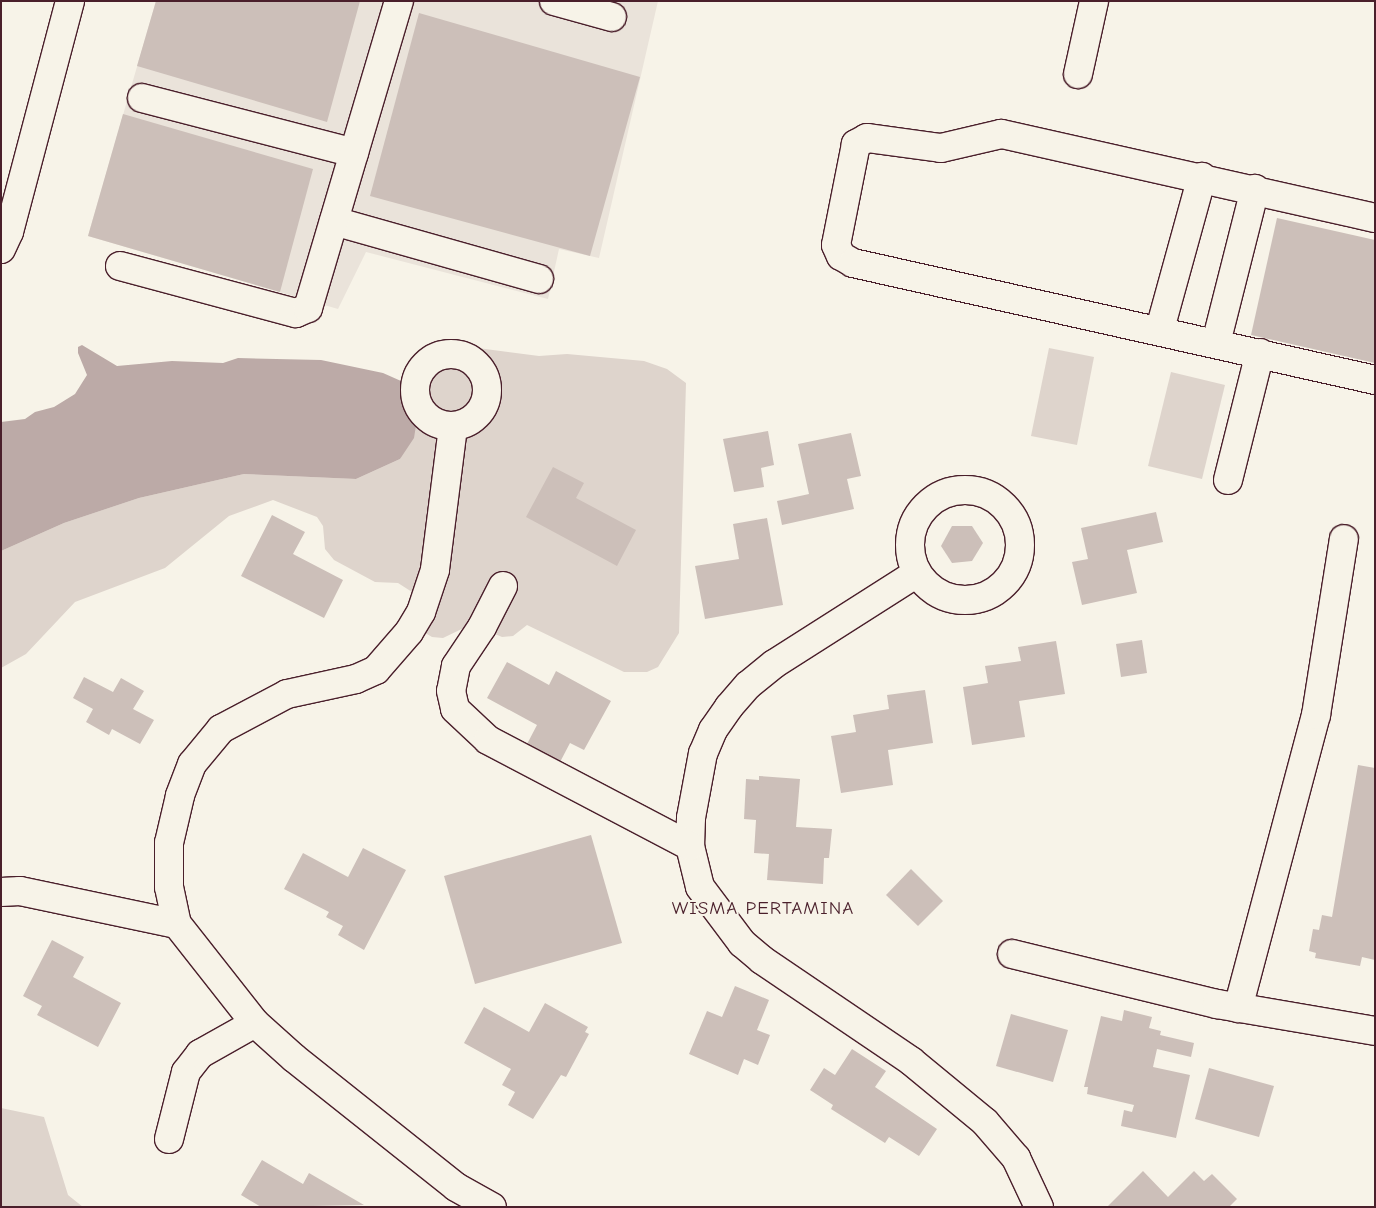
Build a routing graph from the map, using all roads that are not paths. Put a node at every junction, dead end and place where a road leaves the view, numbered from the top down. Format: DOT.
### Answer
graph roads {
  1 [pos="70,1"];
  2 [pos="399,1"];
  3 [pos="554,1"];
  4 [pos="1094,1"];
  5 [pos="612,17"];
  6 [pos="1078,74"];
  7 [pos="142,98"];
  8 [pos="354,153"];
  9 [pos="1202,177"];
  10 [pos="1255,189"];
  11 [pos="1375,218"];
  12 [pos="334,221"];
  13 [pos="1,249"];
  14 [pos="120,266"];
  15 [pos="539,278"];
  16 [pos="1160,329"];
  17 [pos="1216,343"];
  18 [pos="1260,353"];
  19 [pos="1375,380"];
  20 [pos="453,427"];
  21 [pos="1228,480"];
  22 [pos="1344,539"];
  23 [pos="917,573"];
  24 [pos="503,586"];
  25 [pos="690,846"];
  26 [pos="1,892"];
  27 [pos="177,924"];
  28 [pos="1012,954"];
  29 [pos="1238,1008"];
  30 [pos="255,1022"];
  31 [pos="1375,1031"];
  32 [pos="169,1139"];
  33 [pos="492,1207"];
  34 [pos="1039,1207"];
  1 -- 13 [label="street"];
  2 -- 8 [label="street"];
  3 -- 5 [label="street"];
  4 -- 6 [label="street"];
  7 -- 8 [label="street"];
  8 -- 12 [label="street"];
  9 -- 10 [label="street"];
  9 -- 16 [label="street"];
  9 -- 16 [label="street"];
  10 -- 11 [label="street"];
  10 -- 17 [label="street"];
  12 -- 14 [label="street"];
  12 -- 15 [label="street"];
  16 -- 17 [label="street"];
  17 -- 18 [label="street"];
  18 -- 19 [label="street"];
  18 -- 21 [label="street"];
  20 -- 27 [label="street"];
  22 -- 29 [label="street"];
  23 -- 23 [label="street"];
  23 -- 25 [label="street"];
  24 -- 25 [label="street"];
  25 -- 34 [label="street"];
  26 -- 27 [label="street"];
  27 -- 30 [label="street"];
  28 -- 29 [label="street"];
  29 -- 31 [label="street"];
  30 -- 32 [label="street"];
  30 -- 33 [label="street"];
}
